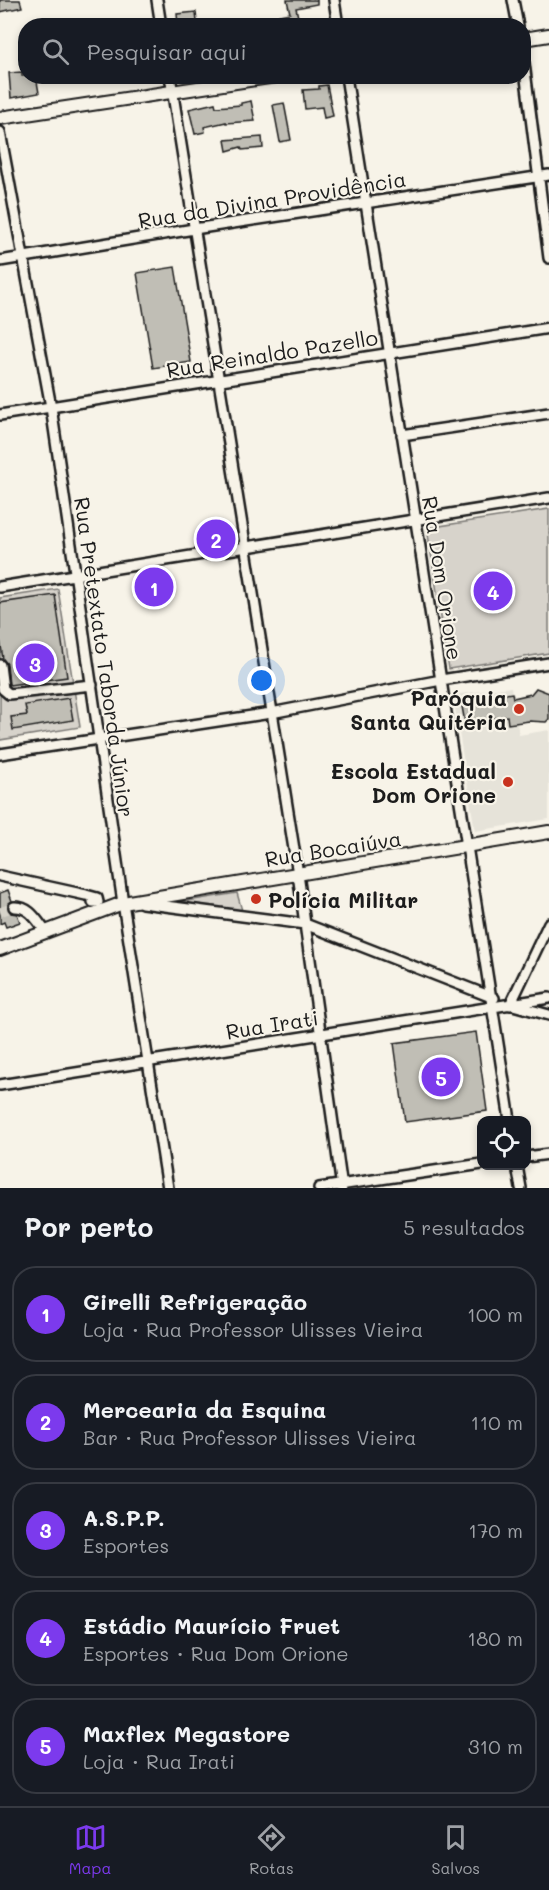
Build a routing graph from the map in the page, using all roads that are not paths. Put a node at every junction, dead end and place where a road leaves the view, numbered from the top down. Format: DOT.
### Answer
graph roads {
  1 [pos="157,0"];
  2 [pos="334,0"];
  3 [pos="513,0"];
  4 [pos="160,18"];
  5 [pos="337,18"];
  6 [pos="516,18"];
  7 [pos="549,35"];
  8 [pos="531,38"];
  9 [pos="171,84"];
  10 [pos="221,84"];
  11 [pos="347,84"];
  12 [pos="527,84"];
  13 [pos="172,91"];
  14 [pos="0,118"];
  15 [pos="0,132"];
  16 [pos="549,174"];
  17 [pos="538,176"];
  18 [pos="366,202"];
  19 [pos="194,229"];
  20 [pos="23,258"];
  21 [pos="549,258"];
  22 [pos="0,261"];
  23 [pos="549,328"];
  24 [pos="390,353"];
  25 [pos="218,380"];
  26 [pos="51,407"];
  27 [pos="549,413"];
  28 [pos="0,415"];
  29 [pos="402,435"];
  30 [pos="549,498"];
  31 [pos="416,520"];
  32 [pos="245,547"];
  33 [pos="75,574"];
  34 [pos="0,587"];
  35 [pos="549,663"];
  36 [pos="0,665"];
  37 [pos="441,680"];
  38 [pos="92,684"];
  39 [pos="271,713"];
  40 [pos="99,739"];
  41 [pos="0,754"];
  42 [pos="549,832"];
  43 [pos="467,846"];
  44 [pos="298,874"];
  45 [pos="0,876"];
  46 [pos="93,898"];
  47 [pos="127,902"];
  48 [pos="14,907"];
  49 [pos="549,923"];
  50 [pos="305,924"];
  51 [pos="46,932"];
  52 [pos="0,949"];
  53 [pos="491,997"];
  54 [pos="549,998"];
  55 [pos="510,1005"];
  56 [pos="492,1007"];
  57 [pos="549,1016"];
  58 [pos="321,1035"];
  59 [pos="148,1062"];
  60 [pos="0,1085"];
  61 [pos="509,1116"];
  62 [pos="549,1154"];
  63 [pos="531,1156"];
  64 [pos="477,1165"];
  65 [pos="518,1170"];
  66 [pos="342,1186"];
  67 [pos="168,1188"];
  68 [pos="320,1188"];
  69 [pos="521,1188"];
  1 -- 4 [label="street"];
  2 -- 5 [label="street"];
  3 -- 6 [label="street"];
  7 -- 8 [label="main road"];
  9 -- 13 [label="street"];
  10 -- 13 [label="main road"];
  11 -- 18 [label="street, Rua Dom Orione"];
  12 -- 17 [label="street"];
  13 -- 14 [label="main road"];
  13 -- 19 [label="street"];
  15 -- 20 [label="street, Rua Pretextato Taborda Júnior"];
  16 -- 17 [label="street, Rua da Divina Providência"];
  17 -- 18 [label="street, Rua da Divina Providência"];
  17 -- 21 [label="street"];
  18 -- 19 [label="street, Rua da Divina Providência"];
  18 -- 24 [label="street, Rua Dom Orione"];
  19 -- 20 [label="street, Rua da Divina Providência"];
  19 -- 25 [label="street"];
  20 -- 22 [label="street, Rua da Divina Providência"];
  20 -- 26 [label="street, Rua Pretextato Taborda Júnior"];
  23 -- 24 [label="street, Rua Reinaldo Pazello"];
  24 -- 25 [label="street, Rua Reinaldo Pazello"];
  24 -- 29 [label="street, Rua Dom Orione"];
  25 -- 26 [label="street, Rua Reinaldo Pazello"];
  25 -- 32 [label="street"];
  26 -- 28 [label="street, Rua Reinaldo Pazello"];
  26 -- 33 [label="street, Rua Pretextato Taborda Júnior"];
  27 -- 29 [label="street"];
  29 -- 31 [label="street, Rua Dom Orione"];
  30 -- 31 [label="street"];
  31 -- 32 [label="street"];
  31 -- 37 [label="street, Rua Dom Orione"];
  32 -- 33 [label="street"];
  32 -- 39 [label="street"];
  33 -- 34 [label="street"];
  33 -- 38 [label="street, Rua Pretextato Taborda Júnior"];
  35 -- 37 [label="street"];
  36 -- 38 [label="street"];
  37 -- 39 [label="street"];
  37 -- 43 [label="street, Rua Dom Orione"];
  38 -- 40 [label="street, Rua Pretextato Taborda Júnior"];
  39 -- 40 [label="street"];
  39 -- 44 [label="street"];
  40 -- 41 [label="street"];
  40 -- 47 [label="street, Rua Pretextato Taborda Júnior"];
  42 -- 43 [label="main road, Rua Bocaiúva"];
  43 -- 44 [label="main road, Rua Bocaiúva"];
  43 -- 53 [label="street, Rua Dom Orione"];
  44 -- 47 [label="main road, Rua Bocaiúva"];
  44 -- 50 [label="street"];
  45 -- 46 [label="street"];
  47 -- 50 [label="street"];
  47 -- 51 [label="main road, Rua Bocaiúva"];
  47 -- 59 [label="street, Rua Pretextato Taborda Júnior"];
  48 -- 51 [label="street"];
  49 -- 55 [label="street"];
  50 -- 53 [label="street"];
  50 -- 58 [label="street"];
  51 -- 52 [label="main road, Rua Bocaiúva"];
  53 -- 55 [label="street"];
  53 -- 56 [label="street, Rua Dom Orione"];
  54 -- 55 [label="street, Rua Irati"];
  55 -- 56 [label="street, Rua Irati"];
  55 -- 57 [label="street"];
  56 -- 58 [label="street, Rua Irati"];
  56 -- 61 [label="street, Rua Dom Orione"];
  58 -- 59 [label="street, Rua Irati"];
  58 -- 66 [label="street"];
  59 -- 60 [label="street, Rua Irati"];
  59 -- 67 [label="street, Rua Pretextato Taborda Júnior"];
  62 -- 63 [label="street"];
  64 -- 66 [label="street"];
  65 -- 69 [label="street"];
  66 -- 68 [label="street"];
}
